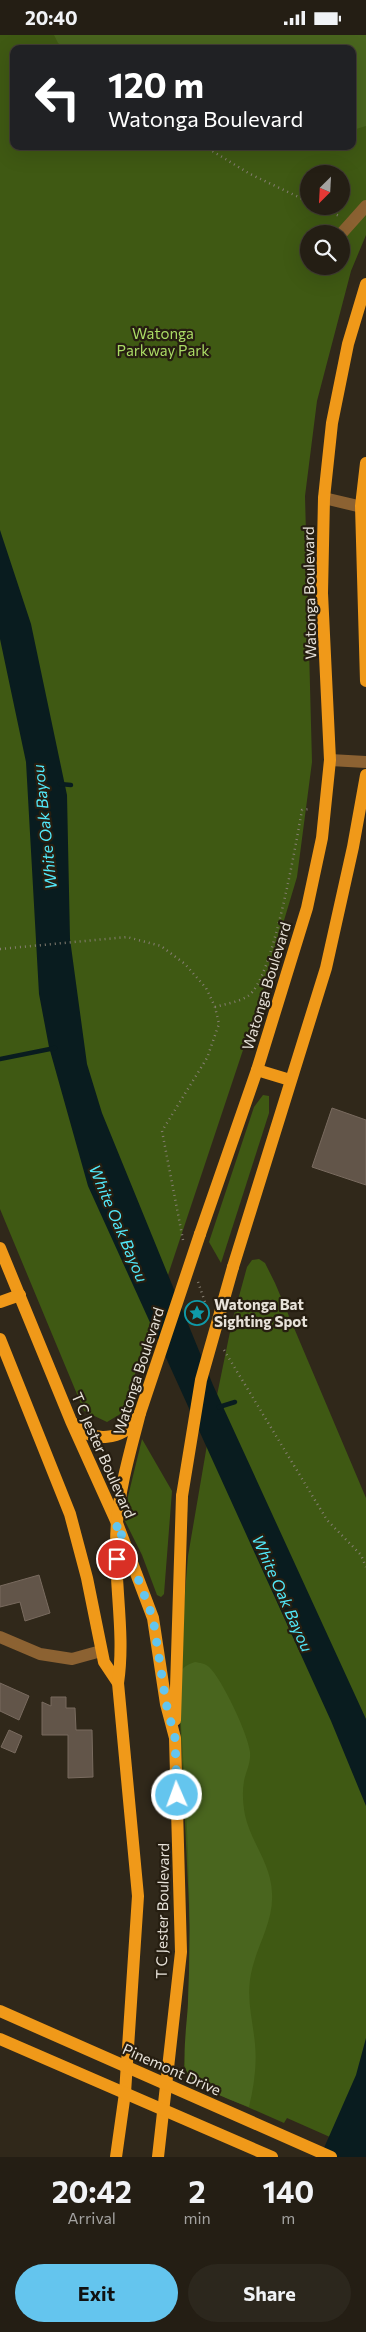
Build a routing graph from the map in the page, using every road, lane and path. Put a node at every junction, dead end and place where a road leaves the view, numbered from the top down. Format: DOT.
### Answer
graph roads {
  1 [pos="211,150"];
  2 [pos="300,198"];
  3 [pos="366,206"];
  4 [pos="336,215"];
  5 [pos="351,223"];
  6 [pos="366,284"];
  7 [pos="366,463"];
  8 [pos="324,498"];
  9 [pos="363,507"];
  10 [pos="366,681"];
  11 [pos="330,760"];
  12 [pos="366,762"];
  13 [pos="366,775"];
  14 [pos="309,809"];
  15 [pos="127,937"];
  16 [pos="0,949"];
  17 [pos="215,1007"];
  18 [pos="257,1070"];
  19 [pos="290,1080"];
  20 [pos="0,1248"];
  21 [pos="20,1295"];
  22 [pos="0,1302"];
  23 [pos="0,1339"];
  24 [pos="140,1413"];
  25 [pos="71,1421"];
  26 [pos="117,1523"];
  27 [pos="0,1637"];
  28 [pos="102,1651"];
  29 [pos="118,1683"];
  30 [pos="175,1738"];
  31 [pos="0,2011"];
  32 [pos="0,2039"];
  33 [pos="127,2066"];
  34 [pos="168,2084"];
  35 [pos="125,2093"];
  36 [pos="163,2109"];
  37 [pos="116,2157"];
  38 [pos="158,2157"];
  39 [pos="272,2157"];
  40 [pos="331,2157"];
  1 -- 2 [label="path"];
  3 -- 5 [label="street"];
  4 -- 5 [label="path"];
  6 -- 8 [label="main road, Watonga Boulevard"];
  7 -- 9 [label="main road"];
  8 -- 9 [label="street"];
  8 -- 11 [label="main road, Watonga Boulevard"];
  9 -- 10 [label="main road"];
  11 -- 12 [label="street"];
  11 -- 18 [label="main road, Watonga Boulevard"];
  13 -- 19 [label="main road"];
  14 -- 17 [label="path"];
  15 -- 16 [label="path"];
  18 -- 19 [label="main road"];
  18 -- 24 [label="main road, Watonga Boulevard, bridge"];
  19 -- 30 [label="main road, bridge"];
  20 -- 21 [label="main road, T C Jester Boulevard"];
  21 -- 22 [label="main road"];
  21 -- 25 [label="main road, T C Jester Boulevard"];
  23 -- 28 [label="main road, T C Jester Boulevard"];
  24 -- 25 [label="main road"];
  24 -- 26 [label="main road, Watonga Boulevard"];
  25 -- 26 [label="main road, T C Jester Boulevard"];
  26 -- 29 [label="main road, Watonga Boulevard"];
  26 -- 30 [label="main road, T C Jester Boulevard"];
  27 -- 28 [label="street"];
  28 -- 29 [label="main road, T C Jester Boulevard"];
  29 -- 33 [label="main road, T C Jester Boulevard"];
  30 -- 34 [label="main road, T C Jester Boulevard"];
  31 -- 33 [label="main road, Pinemont Drive"];
  32 -- 35 [label="main road"];
  33 -- 34 [label="main road, Pinemont Drive"];
  33 -- 35 [label="main road, T C Jester Boulevard"];
  34 -- 36 [label="main road, T C Jester Boulevard"];
  34 -- 40 [label="main road, Pinemont Drive"];
  35 -- 36 [label="main road"];
  35 -- 37 [label="main road, T C Jester Boulevard"];
  36 -- 38 [label="main road, T C Jester Boulevard"];
  36 -- 39 [label="main road"];
}
